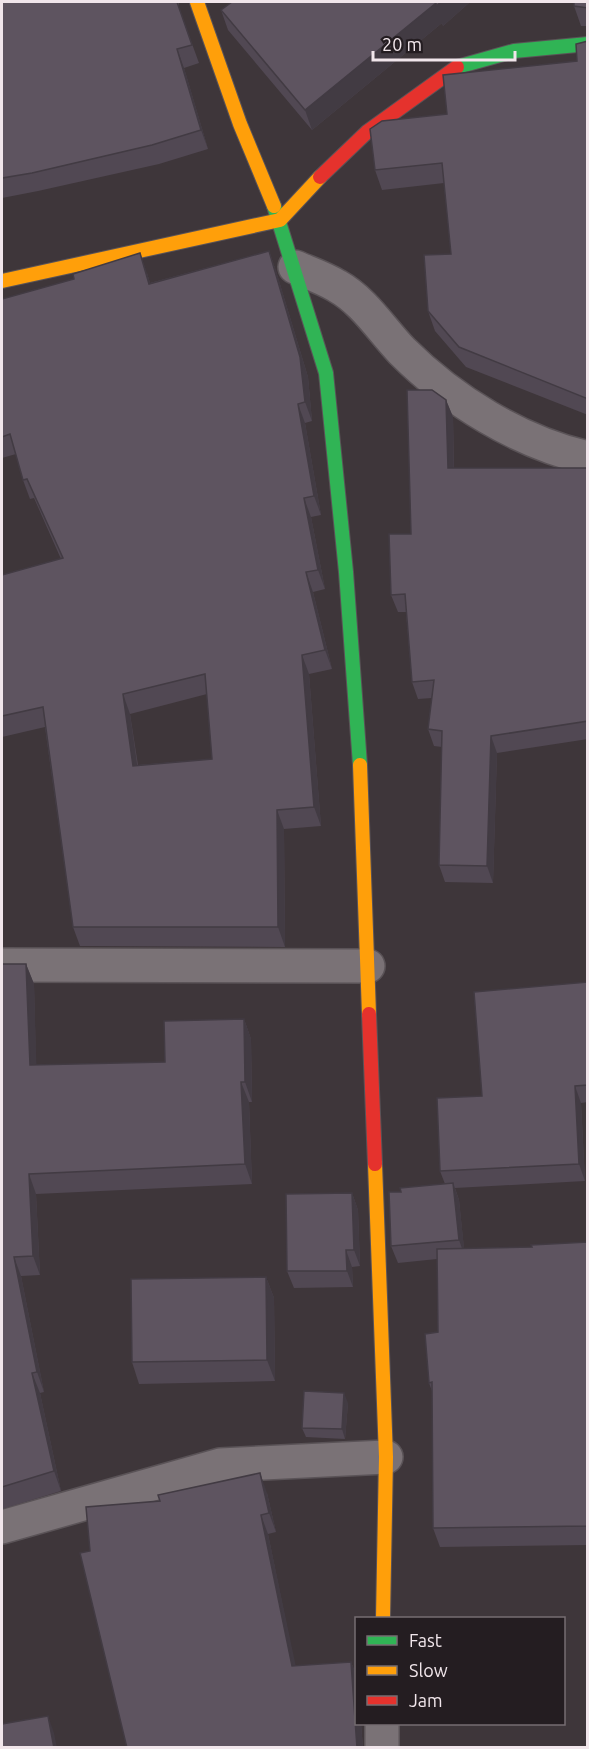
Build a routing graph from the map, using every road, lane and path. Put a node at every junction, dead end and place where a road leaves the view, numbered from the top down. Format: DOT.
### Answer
graph roads {
  1 [pos="196,2"];
  2 [pos="588,44"];
  3 [pos="280,220"];
  4 [pos="295,267"];
  5 [pos="2,281"];
  6 [pos="588,458"];
  7 [pos="2,965"];
  8 [pos="368,966"];
  9 [pos="386,1457"];
  10 [pos="2,1527"];
  11 [pos="383,1617"];
  12 [pos="382,1725"];
  13 [pos="382,1748"];
  1 -- 3 [label="street"];
  2 -- 3 [label="street"];
  3 -- 4 [label="street"];
  3 -- 5 [label="street"];
  4 -- 6 [label="street"];
  4 -- 8 [label="street"];
  7 -- 8 [label="street"];
  8 -- 9 [label="street"];
  9 -- 10 [label="street"];
  9 -- 11 [label="street"];
  12 -- 13 [label="street"];
}
